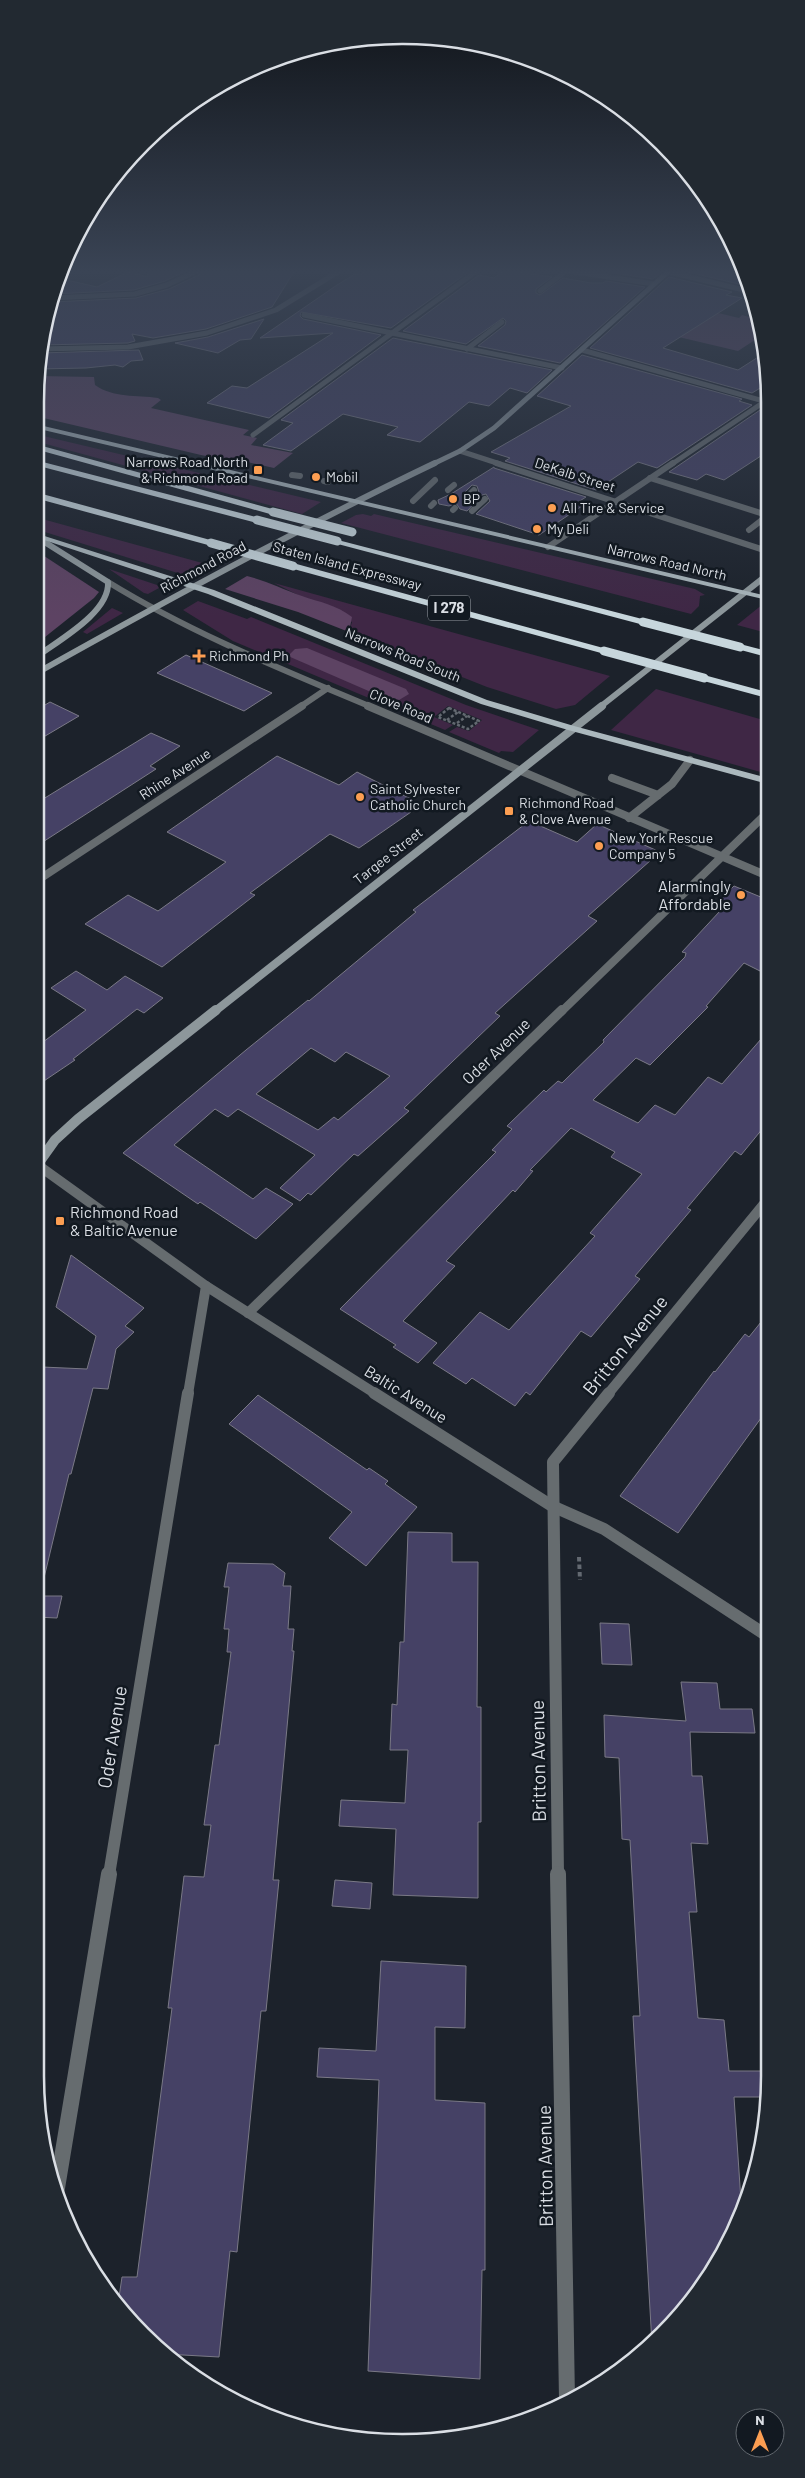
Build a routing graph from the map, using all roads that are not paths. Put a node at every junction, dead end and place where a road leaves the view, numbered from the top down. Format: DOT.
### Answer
graph roads {
  1 [pos="321,386"];
  2 [pos="542,386"];
  3 [pos="711,386"];
  4 [pos="761,400"];
  5 [pos="761,404"];
  6 [pos="44,428"];
  7 [pos="253,435"];
  8 [pos="44,448"];
  9 [pos="460,451"];
  10 [pos="44,464"];
  11 [pos="302,473"];
  12 [pos="292,475"];
  13 [pos="650,478"];
  14 [pos="435,480"];
  15 [pos="454,485"];
  16 [pos="448,490"];
  17 [pos="44,497"];
  18 [pos="485,498"];
  19 [pos="413,501"];
  20 [pos="616,501"];
  21 [pos="354,502"];
  22 [pos="44,505"];
  23 [pos="472,511"];
  24 [pos="761,514"];
  25 [pos="131,521"];
  26 [pos="761,521"];
  27 [pos="749,530"];
  28 [pos="44,539"];
  29 [pos="44,542"];
  30 [pos="548,547"];
  31 [pos="761,549"];
  32 [pos="404,557"];
  33 [pos="761,579"];
  34 [pos="108,582"];
  35 [pos="193,586"];
  36 [pos="745,592"];
  37 [pos="761,596"];
  38 [pos="152,609"];
  39 [pos="44,651"];
  40 [pos="761,652"];
  41 [pos="44,669"];
  42 [pos="328,688"];
  43 [pos="761,693"];
  44 [pos="571,728"];
  45 [pos="690,760"];
  46 [pos="518,770"];
  47 [pos="612,778"];
  48 [pos="761,779"];
  49 [pos="658,795"];
  50 [pos="629,818"];
  51 [pos="761,819"];
  52 [pos="721,856"];
  53 [pos="761,873"];
  54 [pos="44,876"];
  55 [pos="44,1154"];
  56 [pos="44,1171"];
  57 [pos="761,1208"];
  58 [pos="206,1286"];
  59 [pos="248,1313"];
  60 [pos="552,1506"];
  61 [pos="761,1632"];
  62 [pos="59,2177"];
  63 [pos="567,2394"];
  1 -- 7 [label="street"];
  2 -- 9 [label="main road, Richmond Road"];
  3 -- 4 [label="street"];
  5 -- 13 [label="street"];
  6 -- 21 [label="main road, Narrows Road North"];
  8 -- 32 [label="highway, bridge"];
  9 -- 20 [label="street, DeKalb Street"];
  9 -- 21 [label="main road, Richmond Road"];
  10 -- 32 [label="highway, Staten Island Expressway / I 278, bridge"];
  11 -- 12 [label="street"];
  13 -- 20 [label="street"];
  13 -- 24 [label="street"];
  14 -- 19 [label="street"];
  15 -- 16 [label="street"];
  17 -- 25 [label="highway, Staten Island Expressway / I 278"];
  18 -- 23 [label="street"];
  20 -- 30 [label="street"];
  20 -- 31 [label="street, DeKalb Street"];
  21 -- 30 [label="main road, Narrows Road North"];
  21 -- 35 [label="main road, Richmond Road"];
  22 -- 25 [label="highway"];
  25 -- 43 [label="highway, Staten Island Expressway / I 278, bridge"];
  26 -- 27 [label="street"];
  28 -- 35 [label="main road, Narrows Road South"];
  29 -- 34 [label="main road, Clove Road"];
  30 -- 36 [label="main road, Narrows Road North"];
  32 -- 40 [label="highway, Staten Island Expressway / I 278, bridge"];
  33 -- 36 [label="main road, Targee Street"];
  34 -- 38 [label="street, Clove Road"];
  34 -- 39 [label="main road"];
  35 -- 38 [label="main road, Richmond Road"];
  35 -- 44 [label="main road, Narrows Road South"];
  36 -- 37 [label="main road, Narrows Road North"];
  36 -- 44 [label="main road, Targee Street"];
  38 -- 41 [label="main road, Richmond Road"];
  38 -- 42 [label="street, Clove Road"];
  42 -- 46 [label="street, Clove Road"];
  42 -- 54 [label="street, Rhine Avenue"];
  44 -- 45 [label="main road, Narrows Road South"];
  44 -- 46 [label="main road, Targee Street"];
  45 -- 48 [label="main road, Narrows Road South"];
  45 -- 49 [label="street"];
  46 -- 50 [label="street, Clove Road"];
  46 -- 55 [label="main road, Targee Street"];
  47 -- 49 [label="street"];
  49 -- 50 [label="street"];
  50 -- 52 [label="street, Clove Road"];
  51 -- 52 [label="street, Oder Avenue"];
  52 -- 53 [label="street, Clove Road"];
  52 -- 59 [label="street, Oder Avenue"];
  56 -- 58 [label="street, Baltic Avenue"];
  57 -- 60 [label="street, Britton Avenue"];
  58 -- 59 [label="street, Baltic Avenue"];
  58 -- 62 [label="street, Oder Avenue"];
  59 -- 60 [label="street, Baltic Avenue"];
  60 -- 61 [label="street, Baltic Avenue"];
  60 -- 63 [label="street, Britton Avenue"];
}
